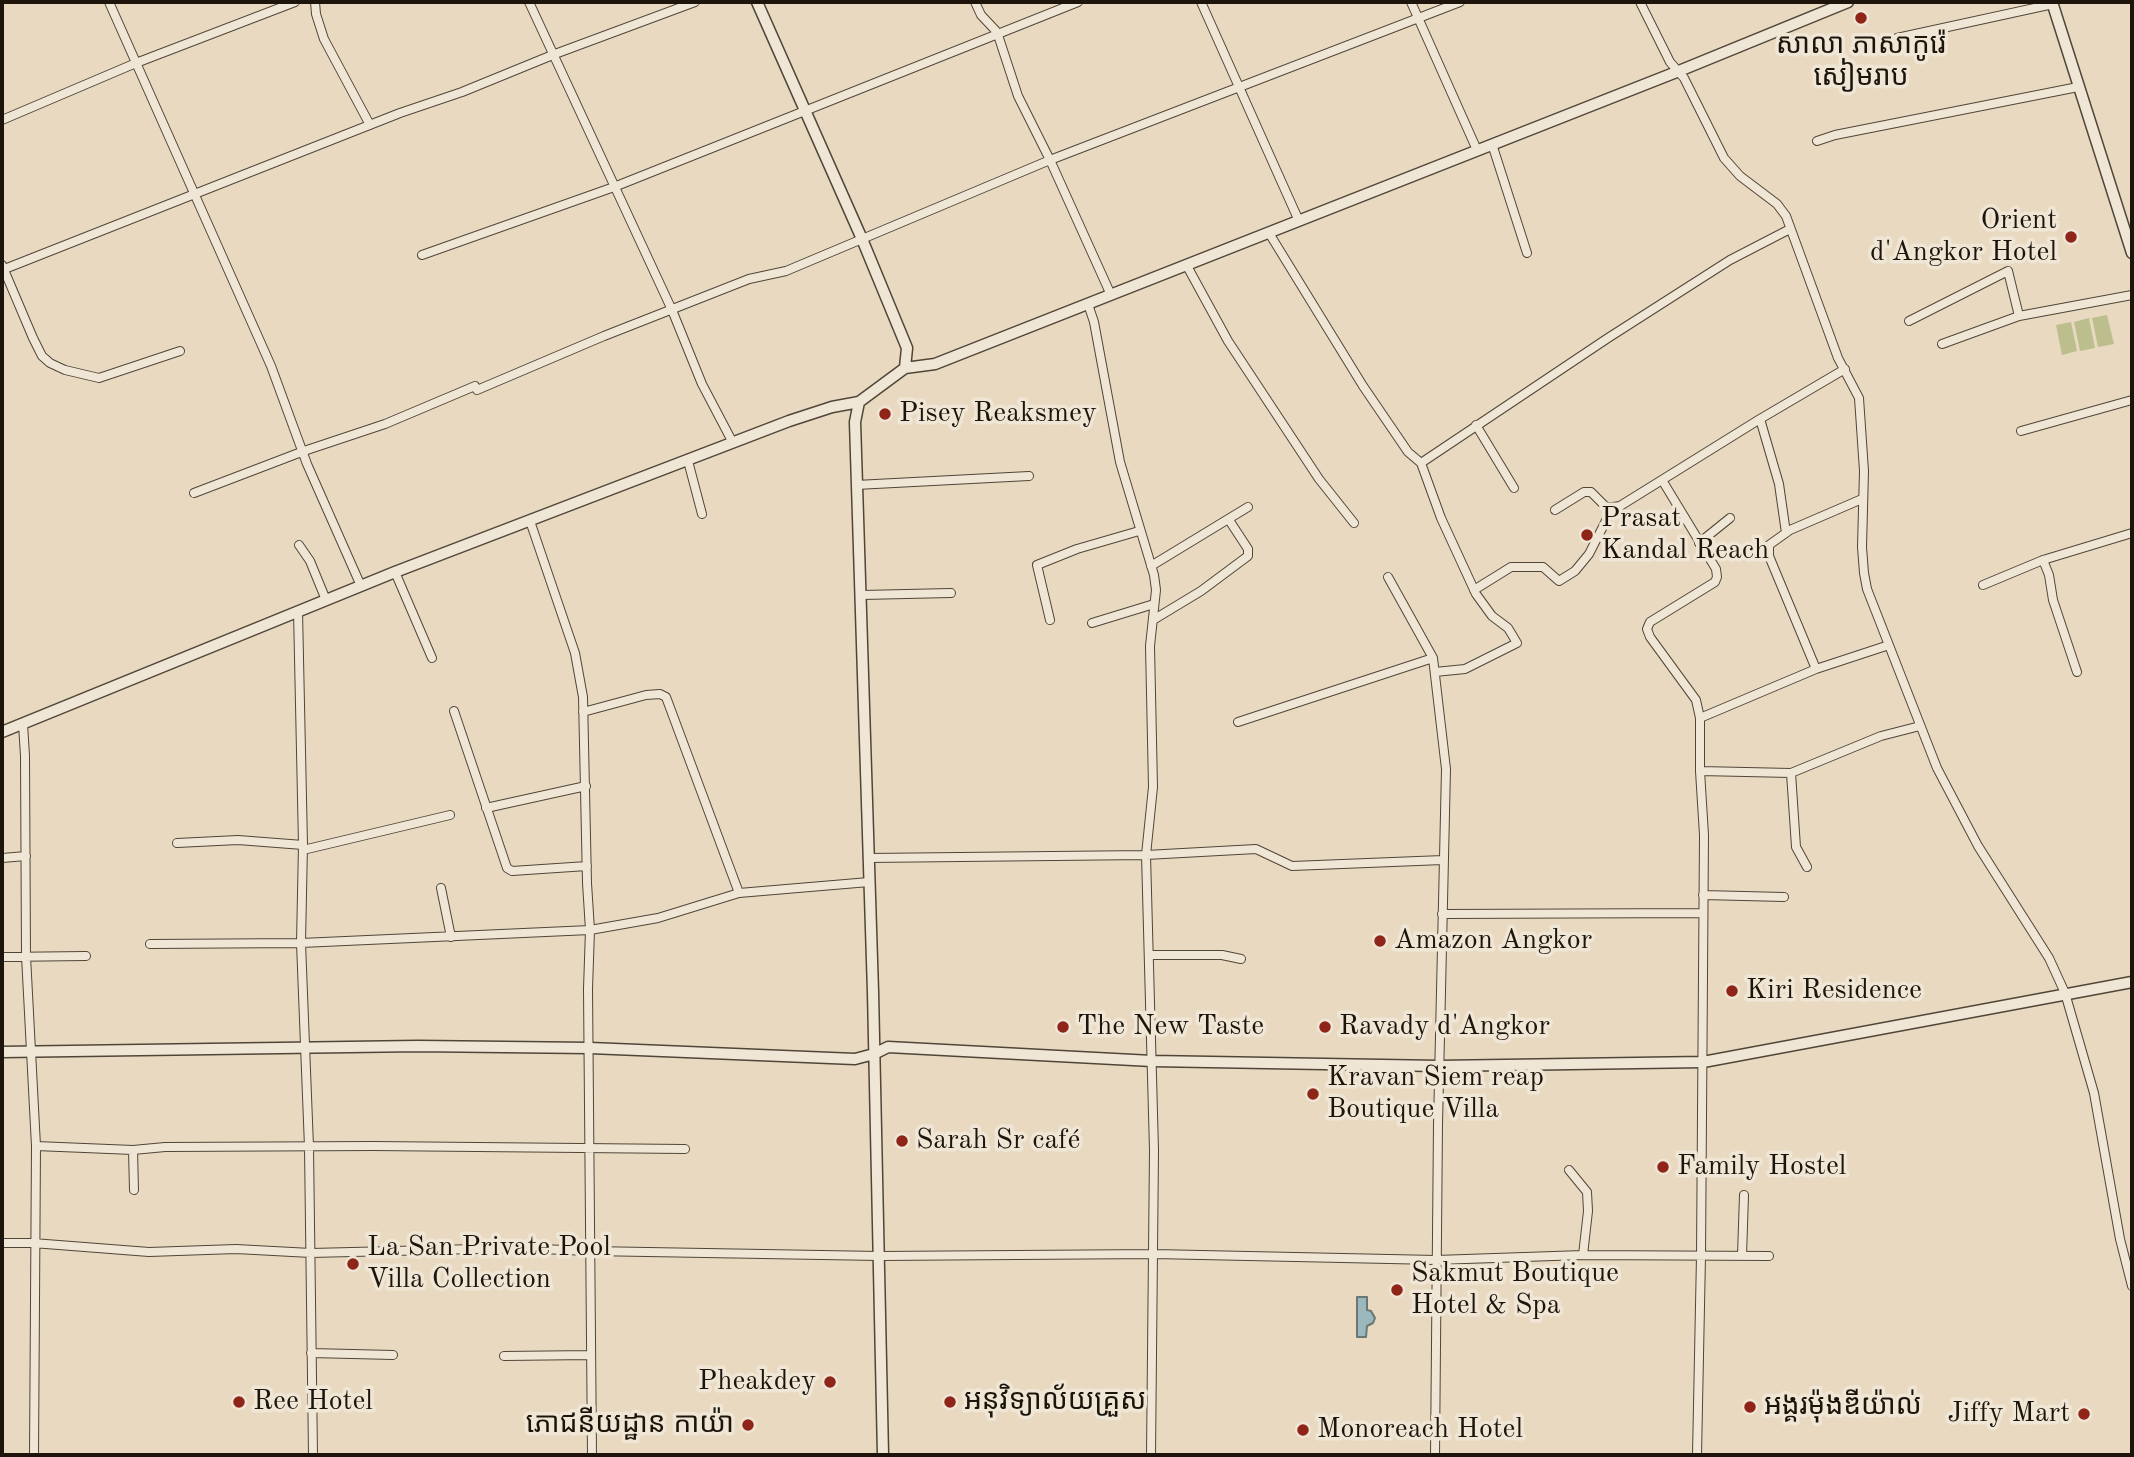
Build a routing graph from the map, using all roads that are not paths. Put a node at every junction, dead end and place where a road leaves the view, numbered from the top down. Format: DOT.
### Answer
graph roads {
  1 [pos="109,2"];
  2 [pos="295,2"];
  3 [pos="314,2"];
  4 [pos="529,2"];
  5 [pos="695,2"];
  6 [pos="757,2"];
  7 [pos="975,2"];
  8 [pos="1077,2"];
  9 [pos="1201,2"];
  10 [pos="1411,2"];
  11 [pos="1460,2"];
  12 [pos="1640,2"];
  13 [pos="1848,2"];
  14 [pos="2052,3"];
  15 [pos="1418,18"];
  16 [pos="998,32"];
  17 [pos="1898,38"];
  18 [pos="555,54"];
  19 [pos="136,63"];
  20 [pos="1679,71"];
  21 [pos="1238,88"];
  22 [pos="2078,88"];
  23 [pos="804,110"];
  24 [pos="2,120"];
  25 [pos="370,125"];
  26 [pos="1817,141"];
  27 [pos="1492,144"];
  28 [pos="1477,150"];
  29 [pos="1050,160"];
  30 [pos="614,187"];
  31 [pos="193,194"];
  32 [pos="1299,221"];
  33 [pos="1790,229"];
  34 [pos="1269,233"];
  35 [pos="862,239"];
  36 [pos="1527,253"];
  37 [pos="2132,253"];
  38 [pos="422,255"];
  39 [pos="1187,266"];
  40 [pos="2,268"];
  41 [pos="1111,295"];
  42 [pos="2132,295"];
  43 [pos="1088,304"];
  44 [pos="672,310"];
  45 [pos="2019,316"];
  46 [pos="1909,321"];
  47 [pos="1942,344"];
  48 [pos="180,351"];
  49 [pos="905,368"];
  50 [pos="1845,369"];
  51 [pos="2132,400"];
  52 [pos="859,402"];
  53 [pos="1760,419"];
  54 [pos="1476,425"];
  55 [pos="2021,431"];
  56 [pos="733,443"];
  57 [pos="304,451"];
  58 [pos="688,461"];
  59 [pos="1421,463"];
  60 [pos="1028,476"];
  61 [pos="1662,480"];
  62 [pos="856,485"];
  63 [pos="1514,488"];
  64 [pos="194,493"];
  65 [pos="1862,499"];
  66 [pos="1248,507"];
  67 [pos="1614,507"];
  68 [pos="1555,510"];
  69 [pos="702,514"];
  70 [pos="1730,518"];
  71 [pos="1229,520"];
  72 [pos="530,521"];
  73 [pos="1354,523"];
  74 [pos="1139,531"];
  75 [pos="1786,533"];
  76 [pos="2132,533"];
  77 [pos="1699,543"];
  78 [pos="299,545"];
  79 [pos="2043,560"];
  80 [pos="1151,566"];
  81 [pos="395,572"];
  82 [pos="1388,576"];
  83 [pos="1983,585"];
  84 [pos="361,586"];
  85 [pos="1474,590"];
  86 [pos="951,593"];
  87 [pos="862,594"];
  88 [pos="326,600"];
  89 [pos="1154,604"];
  90 [pos="298,611"];
  91 [pos="1050,620"];
  92 [pos="1153,620"];
  93 [pos="1092,622"];
  94 [pos="1889,645"];
  95 [pos="432,658"];
  96 [pos="1433,658"];
  97 [pos="1816,669"];
  98 [pos="2077,672"];
  99 [pos="1435,673"];
  100 [pos="454,711"];
  101 [pos="583,712"];
  102 [pos="1700,718"];
  103 [pos="1238,722"];
  104 [pos="23,724"];
  105 [pos="1920,726"];
  106 [pos="2,732"];
  107 [pos="1700,771"];
  108 [pos="1791,773"];
  109 [pos="586,786"];
  110 [pos="486,808"];
  111 [pos="450,815"];
  112 [pos="177,844"];
  113 [pos="303,847"];
  114 [pos="1146,855"];
  115 [pos="26,856"];
  116 [pos="2,858"];
  117 [pos="868,858"];
  118 [pos="1443,860"];
  119 [pos="587,866"];
  120 [pos="1807,867"];
  121 [pos="869,882"];
  122 [pos="441,887"];
  123 [pos="739,893"];
  124 [pos="1703,895"];
  125 [pos="1784,897"];
  126 [pos="1703,913"];
  127 [pos="1442,914"];
  128 [pos="590,930"];
  129 [pos="451,937"];
  130 [pos="301,943"];
  131 [pos="150,944"];
  132 [pos="1149,955"];
  133 [pos="26,956"];
  134 [pos="86,956"];
  135 [pos="2,957"];
  136 [pos="1241,960"];
  137 [pos="2132,982"];
  138 [pos="2065,993"];
  139 [pos="307,1047"];
  140 [pos="590,1048"];
  141 [pos="32,1051"];
  142 [pos="2,1052"];
  143 [pos="874,1054"];
  144 [pos="1152,1061"];
  145 [pos="1703,1062"];
  146 [pos="1439,1066"];
  147 [pos="36,1146"];
  148 [pos="309,1147"];
  149 [pos="590,1147"];
  150 [pos="685,1149"];
  151 [pos="133,1150"];
  152 [pos="1569,1170"];
  153 [pos="134,1191"];
  154 [pos="1744,1195"];
  155 [pos="33,1242"];
  156 [pos="2,1244"];
  157 [pos="590,1251"];
  158 [pos="311,1253"];
  159 [pos="1154,1254"];
  160 [pos="1583,1255"];
  161 [pos="878,1256"];
  162 [pos="1701,1256"];
  163 [pos="1742,1256"];
  164 [pos="1769,1256"];
  165 [pos="1436,1260"];
  166 [pos="2132,1286"];
  167 [pos="311,1353"];
  168 [pos="393,1355"];
  169 [pos="590,1355"];
  170 [pos="504,1356"];
  171 [pos="34,1455"];
  172 [pos="313,1455"];
  173 [pos="592,1455"];
  174 [pos="883,1455"];
  175 [pos="1151,1455"];
  176 [pos="1435,1455"];
  177 [pos="1697,1455"];
  1 -- 19 [label="street"];
  2 -- 19 [label="street"];
  3 -- 25 [label="street"];
  4 -- 18 [label="street"];
  5 -- 18 [label="street"];
  6 -- 23 [label="street"];
  7 -- 16 [label="street"];
  8 -- 16 [label="street"];
  9 -- 21 [label="street"];
  10 -- 15 [label="street"];
  11 -- 15 [label="street"];
  12 -- 20 [label="street"];
  13 -- 20 [label="street"];
  14 -- 17 [label="street"];
  14 -- 22 [label="street"];
  15 -- 21 [label="street"];
  15 -- 28 [label="street"];
  16 -- 23 [label="street"];
  16 -- 29 [label="street"];
  18 -- 25 [label="street"];
  18 -- 30 [label="street"];
  19 -- 24 [label="street"];
  19 -- 31 [label="street"];
  20 -- 27 [label="street"];
  20 -- 33 [label="street"];
  21 -- 29 [label="street"];
  21 -- 32 [label="street"];
  22 -- 26 [label="street"];
  22 -- 37 [label="street"];
  23 -- 30 [label="street"];
  23 -- 35 [label="street"];
  25 -- 31 [label="street"];
  27 -- 28 [label="street"];
  27 -- 36 [label="street"];
  28 -- 32 [label="street"];
  29 -- 35 [label="street"];
  29 -- 41 [label="street"];
  30 -- 38 [label="street"];
  30 -- 44 [label="street"];
  31 -- 40 [label="street"];
  31 -- 57 [label="street"];
  32 -- 34 [label="street"];
  33 -- 50 [label="street"];
  33 -- 54 [label="street"];
  34 -- 39 [label="street"];
  34 -- 59 [label="street"];
  35 -- 44 [label="street"];
  35 -- 49 [label="street"];
  39 -- 41 [label="street"];
  39 -- 73 [label="street"];
  40 -- 48 [label="street"];
  41 -- 43 [label="street"];
  42 -- 45 [label="street"];
  43 -- 49 [label="street"];
  43 -- 74 [label="street"];
  44 -- 56 [label="street"];
  44 -- 57 [label="street"];
  45 -- 46 [label="street"];
  45 -- 47 [label="street"];
  49 -- 52 [label="street"];
  50 -- 53 [label="street"];
  50 -- 65 [label="street"];
  51 -- 55 [label="street"];
  52 -- 56 [label="street"];
  52 -- 62 [label="street"];
  53 -- 61 [label="street"];
  53 -- 75 [label="street"];
  54 -- 59 [label="street"];
  54 -- 63 [label="street"];
  56 -- 58 [label="street"];
  57 -- 64 [label="street"];
  57 -- 84 [label="street"];
  58 -- 69 [label="street"];
  58 -- 72 [label="street"];
  59 -- 85 [label="street"];
  60 -- 62 [label="street"];
  61 -- 67 [label="street"];
  61 -- 77 [label="street"];
  62 -- 87 [label="street"];
  65 -- 75 [label="street"];
  65 -- 94 [label="street"];
  66 -- 71 [label="street"];
  67 -- 68 [label="street"];
  67 -- 85 [label="street"];
  70 -- 77 [label="street"];
  71 -- 80 [label="street"];
  71 -- 92 [label="street"];
  72 -- 81 [label="street"];
  72 -- 101 [label="street"];
  74 -- 80 [label="street"];
  74 -- 91 [label="street"];
  75 -- 97 [label="street"];
  76 -- 79 [label="street"];
  77 -- 102 [label="street"];
  78 -- 88 [label="street"];
  79 -- 83 [label="street"];
  79 -- 98 [label="street"];
  80 -- 89 [label="street"];
  81 -- 84 [label="street"];
  81 -- 95 [label="street"];
  82 -- 96 [label="street"];
  84 -- 88 [label="street"];
  85 -- 99 [label="street"];
  86 -- 87 [label="street"];
  87 -- 117 [label="street"];
  88 -- 90 [label="street"];
  89 -- 92 [label="street"];
  89 -- 93 [label="street"];
  90 -- 104 [label="street"];
  90 -- 113 [label="street"];
  92 -- 114 [label="street"];
  94 -- 97 [label="street"];
  94 -- 105 [label="street"];
  96 -- 99 [label="street"];
  96 -- 103 [label="street"];
  97 -- 102 [label="street"];
  99 -- 118 [label="street"];
  100 -- 110 [label="street"];
  101 -- 109 [label="street"];
  101 -- 123 [label="street"];
  102 -- 107 [label="street"];
  104 -- 106 [label="street"];
  104 -- 115 [label="street"];
  105 -- 108 [label="street"];
  105 -- 138 [label="street"];
  107 -- 108 [label="street"];
  107 -- 124 [label="street"];
  108 -- 120 [label="street"];
  109 -- 110 [label="street"];
  109 -- 119 [label="street"];
  110 -- 119 [label="street"];
  111 -- 113 [label="street"];
  112 -- 113 [label="street"];
  113 -- 130 [label="street"];
  114 -- 117 [label="street"];
  114 -- 118 [label="street"];
  114 -- 132 [label="street"];
  115 -- 116 [label="street"];
  115 -- 133 [label="street"];
  117 -- 121 [label="street"];
  118 -- 127 [label="street"];
  119 -- 128 [label="street"];
  121 -- 123 [label="street"];
  121 -- 143 [label="street"];
  122 -- 129 [label="street"];
  123 -- 128 [label="street"];
  124 -- 125 [label="street"];
  124 -- 126 [label="street"];
  126 -- 127 [label="street"];
  126 -- 145 [label="street"];
  127 -- 146 [label="street"];
  128 -- 129 [label="street"];
  128 -- 140 [label="street"];
  129 -- 130 [label="street"];
  130 -- 131 [label="street"];
  130 -- 139 [label="street"];
  132 -- 136 [label="street"];
  132 -- 144 [label="street"];
  133 -- 134 [label="street"];
  133 -- 135 [label="street"];
  133 -- 141 [label="street"];
  137 -- 138 [label="street"];
  138 -- 145 [label="street"];
  138 -- 166 [label="street"];
  139 -- 140 [label="street"];
  139 -- 141 [label="street"];
  139 -- 148 [label="street"];
  140 -- 143 [label="street"];
  140 -- 149 [label="street"];
  141 -- 142 [label="street"];
  141 -- 147 [label="street"];
  143 -- 144 [label="street"];
  143 -- 161 [label="street"];
  144 -- 146 [label="street"];
  144 -- 159 [label="street"];
  145 -- 146 [label="street"];
  145 -- 162 [label="street"];
  146 -- 165 [label="street"];
  147 -- 151 [label="street"];
  147 -- 155 [label="street"];
  148 -- 149 [label="street"];
  148 -- 151 [label="street"];
  148 -- 158 [label="street"];
  149 -- 150 [label="street"];
  149 -- 157 [label="street"];
  151 -- 153 [label="street"];
  152 -- 160 [label="street"];
  154 -- 163 [label="street"];
  155 -- 156 [label="street"];
  155 -- 158 [label="street"];
  155 -- 171 [label="street"];
  157 -- 158 [label="street"];
  157 -- 161 [label="street"];
  157 -- 169 [label="street"];
  158 -- 167 [label="street"];
  159 -- 161 [label="street"];
  159 -- 165 [label="street"];
  159 -- 175 [label="street"];
  160 -- 162 [label="street"];
  160 -- 165 [label="street"];
  161 -- 174 [label="street"];
  162 -- 163 [label="street"];
  162 -- 177 [label="street"];
  163 -- 164 [label="street"];
  165 -- 176 [label="street"];
  167 -- 168 [label="street"];
  167 -- 172 [label="street"];
  169 -- 170 [label="street"];
  169 -- 173 [label="street"];
}
